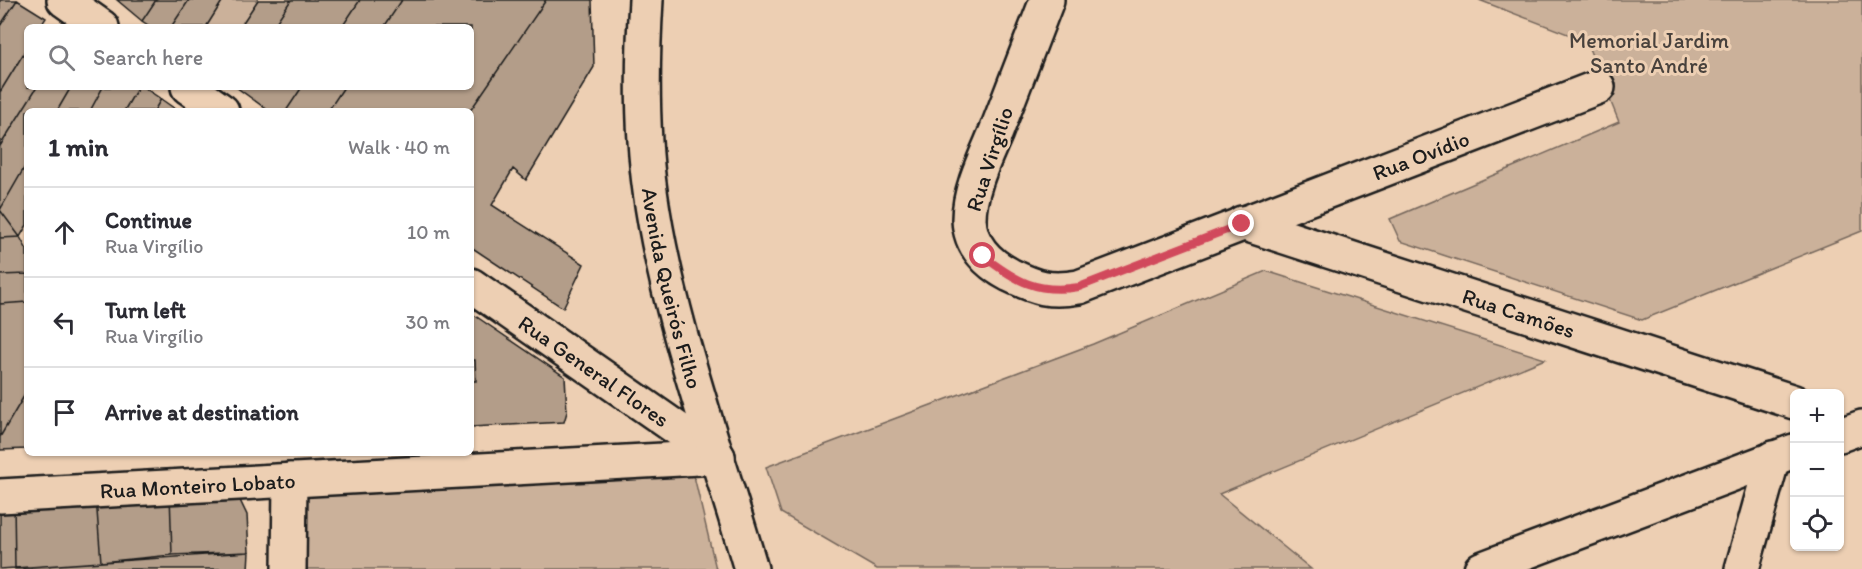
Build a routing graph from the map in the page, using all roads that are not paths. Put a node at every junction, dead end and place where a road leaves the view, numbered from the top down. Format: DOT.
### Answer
graph roads {
  1 [pos="64,0"];
  2 [pos="646,0"];
  3 [pos="1047,0"];
  4 [pos="98,24"];
  5 [pos="1598,87"];
  6 [pos="192,90"];
  7 [pos="218,108"];
  8 [pos="1242,224"];
  9 [pos="474,287"];
  10 [pos="1790,401"];
  11 [pos="1844,419"];
  12 [pos="1862,425"];
  13 [pos="1844,433"];
  14 [pos="1784,455"];
  15 [pos="718,457"];
  16 [pos="290,480"];
  17 [pos="0,496"];
  18 [pos="289,569"];
  19 [pos="751,569"];
  20 [pos="1481,569"];
  21 [pos="1742,569"];
  1 -- 4 [label="street"];
  2 -- 15 [label="street, Avenida Queirós Filho"];
  3 -- 8 [label="street, Rua Virgílio"];
  5 -- 8 [label="street, Rua Ovídio"];
  6 -- 7 [label="street"];
  8 -- 10 [label="street, Rua Camões"];
  9 -- 15 [label="street, Rua General Flores"];
  11 -- 12 [label="street"];
  12 -- 13 [label="street"];
  14 -- 20 [label="street"];
  14 -- 21 [label="street"];
  15 -- 16 [label="street, Rua Monteiro Lobato"];
  15 -- 19 [label="street, Avenida Queirós Filho"];
  16 -- 17 [label="street, Rua Monteiro Lobato"];
  16 -- 18 [label="street"];
}
